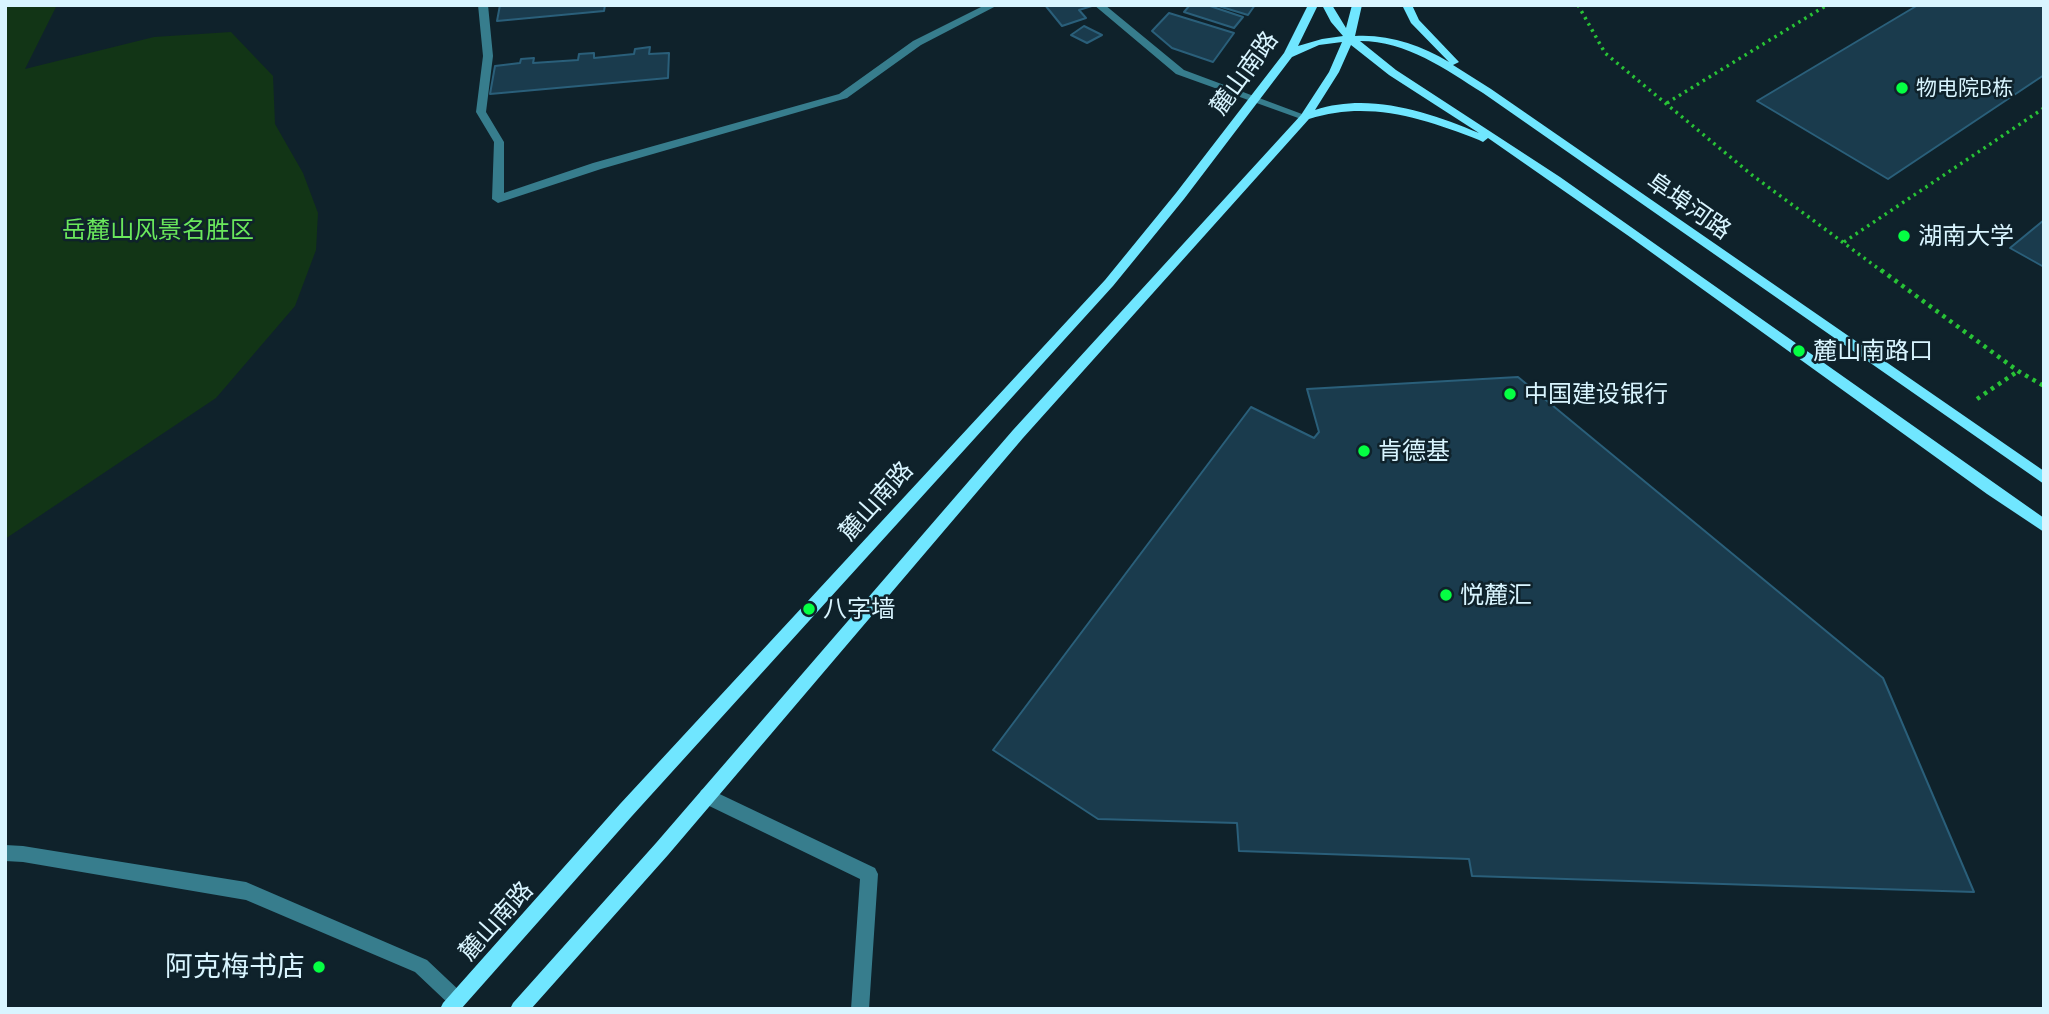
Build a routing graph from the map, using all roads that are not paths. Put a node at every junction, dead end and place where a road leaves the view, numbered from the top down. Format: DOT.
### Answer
graph roads {
  1 [pos="483,5"];
  2 [pos="993,5"];
  3 [pos="1099,5"];
  4 [pos="1313,5"];
  5 [pos="1327,5"];
  6 [pos="1357,5"];
  7 [pos="1407,5"];
  8 [pos="1349,38"];
  9 [pos="1289,54"];
  10 [pos="1487,91"];
  11 [pos="1254,99"];
  12 [pos="1305,117"];
  13 [pos="1521,155"];
  14 [pos="2044,478"];
  15 [pos="2044,526"];
  16 [pos="707,796"];
  17 [pos="5,853"];
  18 [pos="453,1004"];
  19 [pos="519,1009"];
  20 [pos="860,1009"];
  1 -- 2 [label="street"];
  3 -- 11 [label="street"];
  4 -- 9 [label="main road, 麓山南路"];
  5 -- 8 [label="main road"];
  6 -- 8 [label="main road"];
  7 -- 10 [label="main road"];
  8 -- 9 [label="main road, 阜埠河路"];
  8 -- 10 [label="main road, 阜埠河路"];
  8 -- 12 [label="main road"];
  8 -- 13 [label="main road"];
  9 -- 11 [label="main road, 麓山南路"];
  10 -- 14 [label="main road, 阜埠河路"];
  11 -- 12 [label="street"];
  11 -- 18 [label="main road, 麓山南路"];
  12 -- 13 [label="main road"];
  12 -- 16 [label="main road"];
  13 -- 15 [label="main road"];
  16 -- 19 [label="main road"];
  16 -- 20 [label="street"];
  17 -- 18 [label="street"];
}
